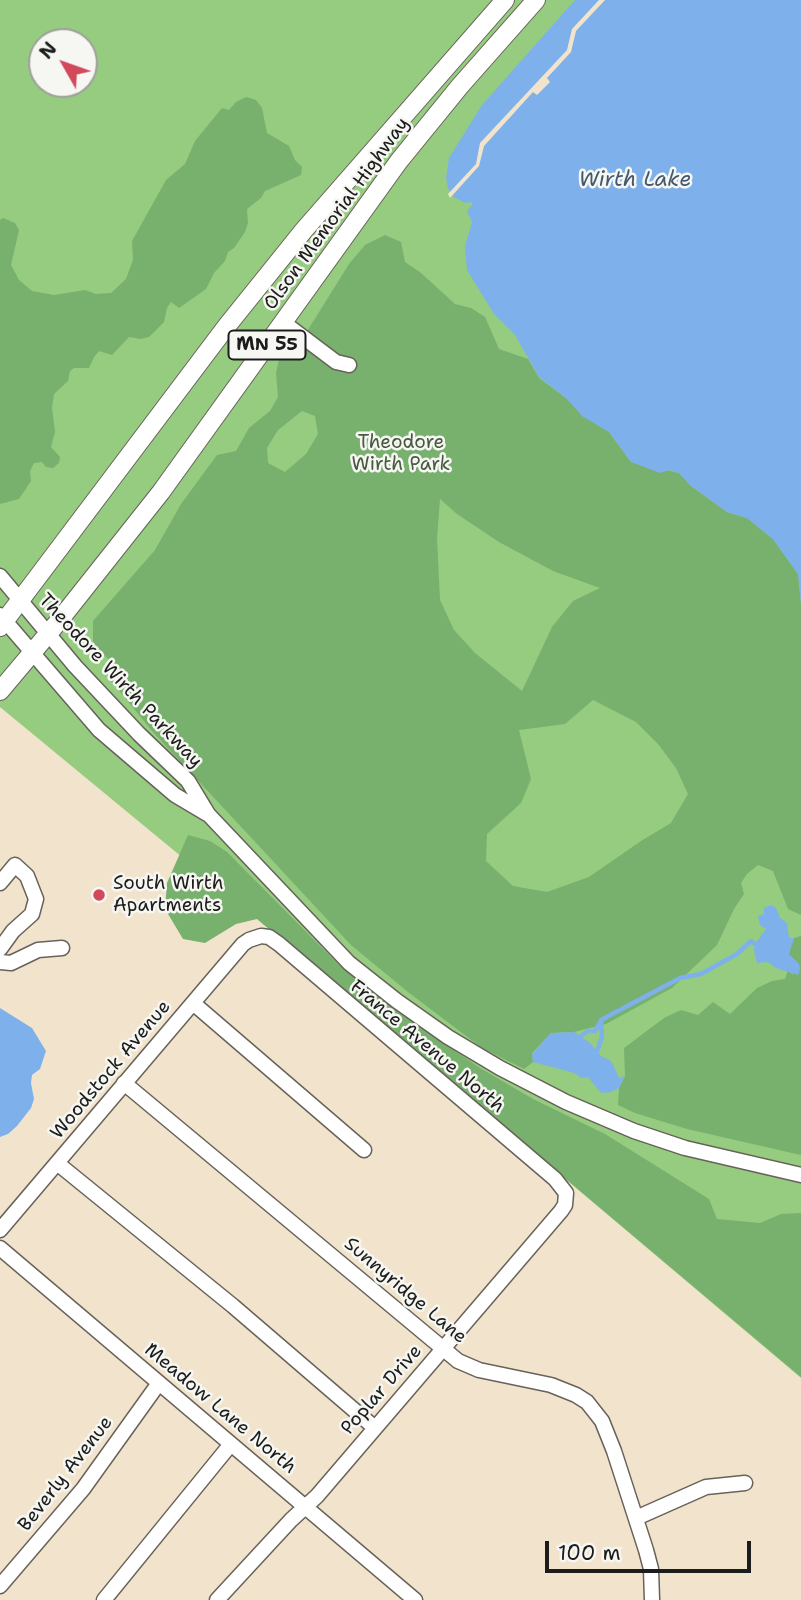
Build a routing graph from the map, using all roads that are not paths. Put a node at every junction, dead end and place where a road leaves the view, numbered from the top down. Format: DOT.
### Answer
graph roads {
  1 [pos="505,0"];
  2 [pos="536,0"];
  3 [pos="283,322"];
  4 [pos="349,365"];
  5 [pos="0,576"];
  6 [pos="20,601"];
  7 [pos="2,621"];
  8 [pos="48,634"];
  9 [pos="33,653"];
  10 [pos="0,691"];
  11 [pos="208,814"];
  12 [pos="0,883"];
  13 [pos="255,937"];
  14 [pos="62,948"];
  15 [pos="0,949"];
  16 [pos="0,962"];
  17 [pos="193,1003"];
  18 [pos="124,1083"];
  19 [pos="363,1150"];
  20 [pos="58,1163"];
  21 [pos="801,1175"];
  22 [pos="567,1198"];
  23 [pos="0,1230"];
  24 [pos="0,1248"];
  25 [pos="443,1349"];
  26 [pos="159,1383"];
  27 [pos="375,1428"];
  28 [pos="231,1444"];
  29 [pos="746,1483"];
  30 [pos="306,1507"];
  31 [pos="636,1518"];
  32 [pos="0,1586"];
  33 [pos="104,1600"];
  34 [pos="217,1600"];
  35 [pos="415,1600"];
  36 [pos="652,1600"];
  1 -- 6 [label="main road, Olson Memorial Highway / MN 55"];
  2 -- 3 [label="main road, Olson Memorial Highway / MN 55"];
  3 -- 4 [label="street"];
  3 -- 8 [label="main road, Olson Memorial Highway / MN 55"];
  5 -- 6 [label="street, Theodore Wirth Parkway"];
  6 -- 7 [label="main road, Olson Memorial Highway / MN 55"];
  6 -- 8 [label="street, Theodore Wirth Parkway"];
  7 -- 9 [label="street, Theodore Wirth Parkway"];
  8 -- 9 [label="main road, Olson Memorial Highway / MN 55"];
  8 -- 11 [label="street, Theodore Wirth Parkway"];
  9 -- 10 [label="main road, Olson Memorial Highway / MN 55"];
  9 -- 11 [label="street, Theodore Wirth Parkway"];
  11 -- 21 [label="street, Theodore Wirth Parkway"];
  12 -- 15 [label="street"];
  13 -- 17 [label="street, Woodstock Avenue"];
  13 -- 22 [label="street, France Avenue North"];
  14 -- 16 [label="street"];
  17 -- 18 [label="street, Woodstock Avenue"];
  17 -- 19 [label="street"];
  18 -- 20 [label="street, Woodstock Avenue"];
  18 -- 25 [label="street, Sunnyridge Lane"];
  20 -- 23 [label="street, Woodstock Avenue"];
  20 -- 27 [label="street"];
  22 -- 25 [label="street, Poplar Drive"];
  24 -- 26 [label="street, Meadow Lane North"];
  25 -- 27 [label="street, Poplar Drive"];
  25 -- 31 [label="street, Sunnyridge Lane"];
  26 -- 28 [label="street, Meadow Lane North"];
  26 -- 32 [label="street, Beverly Avenue"];
  27 -- 30 [label="street, Poplar Drive"];
  28 -- 30 [label="street, Meadow Lane North"];
  28 -- 33 [label="street"];
  29 -- 31 [label="street"];
  30 -- 34 [label="street, Poplar Drive"];
  30 -- 35 [label="street, Meadow Lane North"];
  31 -- 36 [label="street, Sunnyridge Lane"];
}
